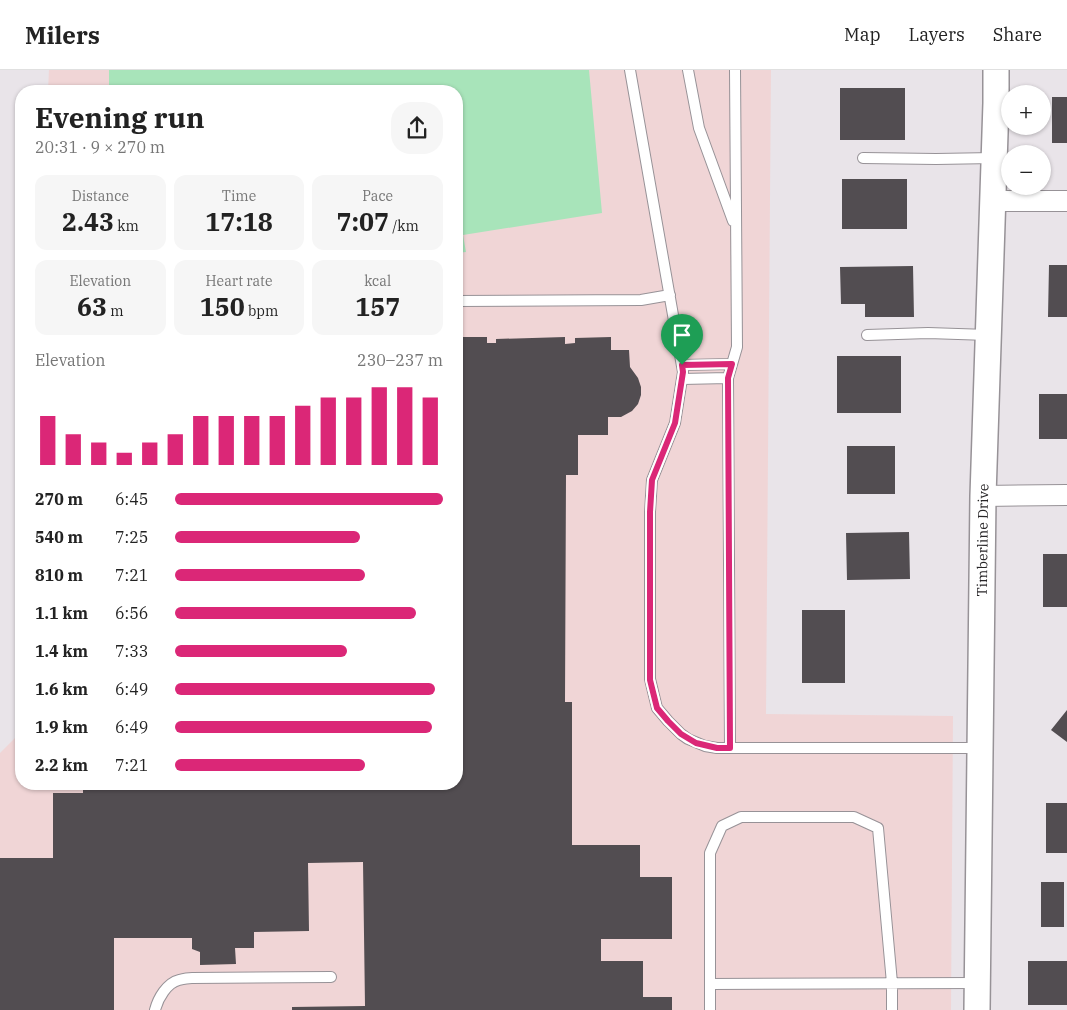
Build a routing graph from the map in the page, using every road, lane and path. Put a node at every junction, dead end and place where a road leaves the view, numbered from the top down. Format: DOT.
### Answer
graph roads {
  1 [pos="630,70"];
  2 [pos="688,70"];
  3 [pos="735,70"];
  4 [pos="996,70"];
  5 [pos="863,158"];
  6 [pos="994,158"];
  7 [pos="992,201"];
  8 [pos="1067,201"];
  9 [pos="736,229"];
  10 [pos="670,295"];
  11 [pos="463,301"];
  12 [pos="867,335"];
  13 [pos="988,335"];
  14 [pos="732,364"];
  15 [pos="682,365"];
  16 [pos="728,378"];
  17 [pos="682,379"];
  18 [pos="1067,495"];
  19 [pos="983,496"];
  20 [pos="730,748"];
  21 [pos="980,748"];
  22 [pos="331,977"];
  23 [pos="892,983"];
  24 [pos="978,983"];
  25 [pos="710,984"];
  26 [pos="155,1010"];
  27 [pos="710,1010"];
  28 [pos="892,1010"];
  29 [pos="977,1010"];
  1 -- 10 [label="lane"];
  2 -- 9 [label="lane"];
  3 -- 9 [label="lane"];
  4 -- 6 [label="street, Timberline Drive"];
  5 -- 6 [label="lane"];
  6 -- 7 [label="street, Timberline Drive"];
  7 -- 8 [label="street"];
  7 -- 13 [label="street, Timberline Drive"];
  9 -- 14 [label="lane"];
  10 -- 11 [label="lane"];
  10 -- 15 [label="lane"];
  12 -- 13 [label="lane"];
  13 -- 19 [label="street, Timberline Drive"];
  14 -- 15 [label="lane"];
  14 -- 16 [label="lane"];
  15 -- 17 [label="lane"];
  16 -- 17 [label="lane"];
  16 -- 20 [label="lane"];
  17 -- 20 [label="lane"];
  18 -- 19 [label="street"];
  19 -- 21 [label="street, Timberline Drive"];
  20 -- 21 [label="lane"];
  21 -- 24 [label="street, Timberline Drive"];
  22 -- 26 [label="lane"];
  23 -- 24 [label="lane"];
  23 -- 25 [label="lane"];
  23 -- 25 [label="lane"];
  23 -- 28 [label="lane"];
  24 -- 29 [label="street, Timberline Drive"];
  25 -- 27 [label="lane"];
}
